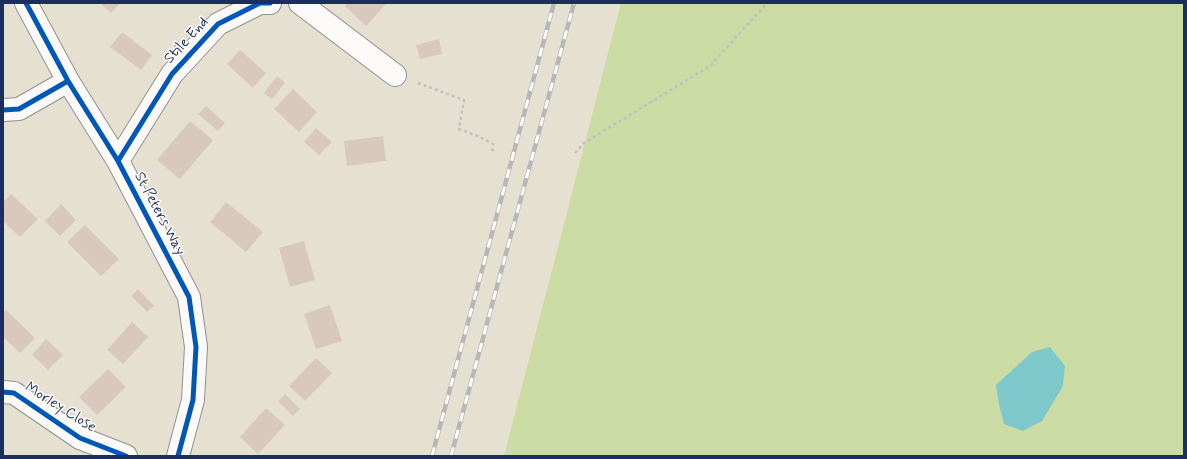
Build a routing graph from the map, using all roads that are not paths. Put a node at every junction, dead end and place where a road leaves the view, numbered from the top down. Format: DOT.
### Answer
graph roads {
  1 [pos="26,3"];
  2 [pos="270,3"];
  3 [pos="300,3"];
  4 [pos="395,75"];
  5 [pos="68,80"];
  6 [pos="3,110"];
  7 [pos="118,161"];
  8 [pos="3,392"];
  9 [pos="126,456"];
  10 [pos="178,456"];
  1 -- 5 [label="street, St Peters Way"];
  2 -- 7 [label="street, Stile End"];
  3 -- 4 [label="street"];
  5 -- 6 [label="street"];
  5 -- 7 [label="street, St Peters Way"];
  7 -- 10 [label="street, St Peters Way"];
  8 -- 9 [label="street, Morley Close"];
}
